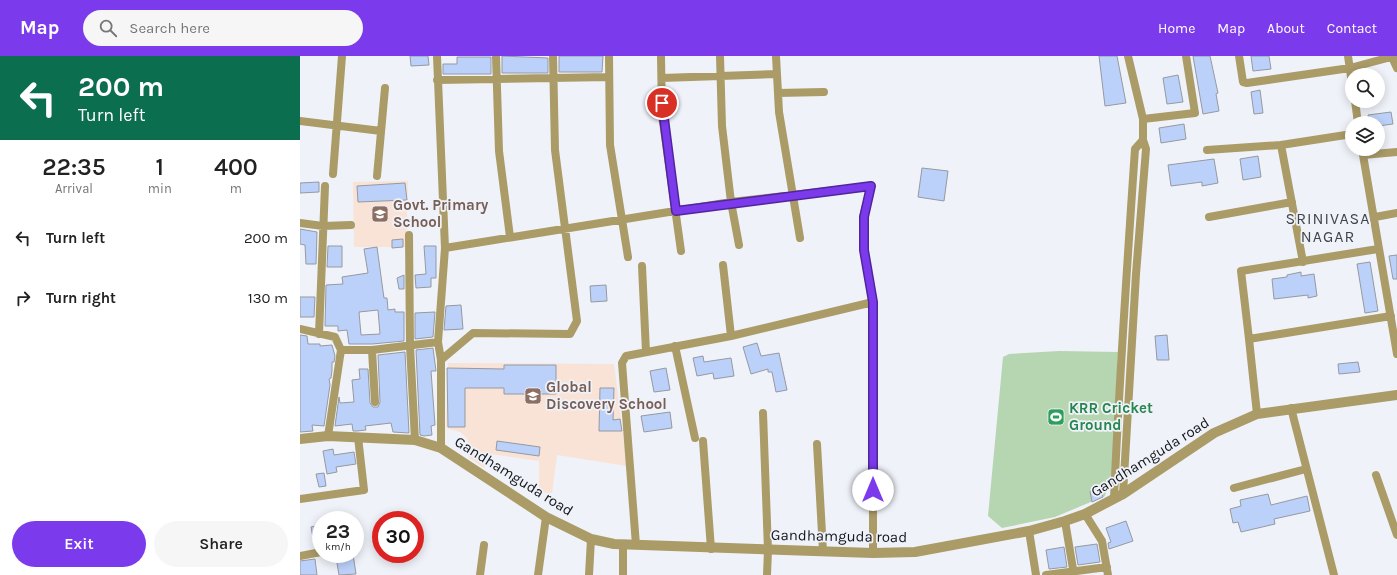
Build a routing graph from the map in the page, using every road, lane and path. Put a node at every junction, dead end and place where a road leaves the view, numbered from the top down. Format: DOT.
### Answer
graph roads {
  1 [pos="342,56"];
  2 [pos="436,56"];
  3 [pos="496,56"];
  4 [pos="553,56"];
  5 [pos="609,56"];
  6 [pos="661,56"];
  7 [pos="720,56"];
  8 [pos="776,56"];
  9 [pos="1128,56"];
  10 [pos="1186,56"];
  11 [pos="1239,56"];
  12 [pos="1348,56"];
  13 [pos="1393,56"];
  14 [pos="1350,68"];
  15 [pos="1397,68"];
  16 [pos="1345,69"];
  17 [pos="776,74"];
  18 [pos="609,77"];
  19 [pos="720,77"];
  20 [pos="662,78"];
  21 [pos="553,79"];
  22 [pos="437,80"];
  23 [pos="496,80"];
  24 [pos="385,88"];
  25 [pos="824,92"];
  26 [pos="778,93"];
  27 [pos="1143,119"];
  28 [pos="300,121"];
  29 [pos="337,126"];
  30 [pos="381,131"];
  31 [pos="1345,135"];
  32 [pos="1143,140"];
  33 [pos="1281,145"];
  34 [pos="1207,150"];
  35 [pos="1385,152"];
  36 [pos="1397,152"];
  37 [pos="1363,156"];
  38 [pos="333,174"];
  39 [pos="376,176"];
  40 [pos="325,186"];
  41 [pos="794,194"];
  42 [pos="731,202"];
  43 [pos="1292,202"];
  44 [pos="676,211"];
  45 [pos="1397,213"];
  46 [pos="1209,217"];
  47 [pos="1375,217"];
  48 [pos="622,220"];
  49 [pos="300,223"];
  50 [pos="351,225"];
  51 [pos="323,226"];
  52 [pos="565,228"];
  53 [pos="409,235"];
  54 [pos="510,237"];
  55 [pos="1130,237"];
  56 [pos="800,238"];
  57 [pos="1140,239"];
  58 [pos="739,246"];
  59 [pos="445,248"];
  60 [pos="1378,250"];
  61 [pos="681,251"];
  62 [pos="628,257"];
  63 [pos="1303,262"];
  64 [pos="723,265"];
  65 [pos="642,266"];
  66 [pos="1127,287"];
  67 [pos="1136,288"];
  68 [pos="873,302"];
  69 [pos="1391,316"];
  70 [pos="300,329"];
  71 [pos="319,334"];
  72 [pos="731,336"];
  73 [pos="1123,337"];
  74 [pos="1133,338"];
  75 [pos="1249,339"];
  76 [pos="438,342"];
  77 [pos="410,346"];
  78 [pos="675,346"];
  79 [pos="341,350"];
  80 [pos="372,350"];
  81 [pos="646,352"];
  82 [pos="1397,354"];
  83 [pos="441,360"];
  84 [pos="1397,395"];
  85 [pos="375,402"];
  86 [pos="1291,408"];
  87 [pos="763,413"];
  88 [pos="1257,414"];
  89 [pos="328,436"];
  90 [pos="300,437"];
  91 [pos="358,437"];
  92 [pos="695,438"];
  93 [pos="415,440"];
  94 [pos="703,441"];
  95 [pos="818,444"];
  96 [pos="441,448"];
  97 [pos="1306,469"];
  98 [pos="1376,475"];
  99 [pos="1234,488"];
  100 [pos="1123,494"];
  101 [pos="300,499"];
  102 [pos="1114,499"];
  103 [pos="1085,514"];
  104 [pos="546,517"];
  105 [pos="1065,521"];
  106 [pos="1028,531"];
  107 [pos="1397,535"];
  108 [pos="591,539"];
  109 [pos="623,544"];
  110 [pos="484,545"];
  111 [pos="636,545"];
  112 [pos="711,549"];
  113 [pos="768,550"];
  114 [pos="823,552"];
  115 [pos="873,553"];
  116 [pos="312,554"];
  117 [pos="300,556"];
  118 [pos="1107,571"];
  119 [pos="1074,573"];
  120 [pos="480,575"];
  121 [pos="538,575"];
  122 [pos="589,575"];
  123 [pos="624,575"];
  124 [pos="767,575"];
  125 [pos="1036,575"];
  126 [pos="1046,575"];
  127 [pos="1334,575"];
  1 -- 29 [label="street"];
  2 -- 22 [label="street"];
  3 -- 23 [label="street"];
  4 -- 21 [label="street"];
  5 -- 18 [label="street"];
  6 -- 20 [label="street"];
  7 -- 19 [label="street"];
  8 -- 17 [label="street"];
  9 -- 27 [label="street"];
  10 -- 27 [label="street"];
  11 -- 16 [label="street"];
  12 -- 14 [label="street"];
  13 -- 14 [label="street"];
  13 -- 15 [label="street"];
  17 -- 19 [label="street"];
  17 -- 26 [label="street"];
  18 -- 21 [label="street"];
  18 -- 48 [label="street"];
  19 -- 20 [label="street"];
  19 -- 42 [label="street"];
  20 -- 44 [label="street"];
  21 -- 23 [label="street"];
  21 -- 52 [label="street"];
  22 -- 23 [label="street"];
  22 -- 59 [label="street"];
  23 -- 54 [label="street"];
  24 -- 30 [label="street"];
  25 -- 26 [label="street"];
  26 -- 41 [label="street"];
  27 -- 32 [label="street"];
  28 -- 29 [label="street"];
  29 -- 30 [label="street"];
  29 -- 38 [label="street"];
  30 -- 39 [label="street"];
  31 -- 33 [label="street"];
  32 -- 55 [label="street"];
  32 -- 57 [label="street"];
  33 -- 34 [label="street"];
  33 -- 43 [label="street"];
  35 -- 36 [label="street"];
  37 -- 47 [label="street"];
  40 -- 51 [label="street"];
  41 -- 42 [label="street"];
  41 -- 56 [label="street"];
  41 -- 68 [label="street"];
  42 -- 44 [label="street"];
  42 -- 58 [label="street"];
  43 -- 46 [label="street"];
  43 -- 63 [label="street"];
  44 -- 48 [label="street"];
  44 -- 61 [label="street"];
  45 -- 47 [label="street"];
  47 -- 60 [label="street"];
  48 -- 52 [label="street"];
  48 -- 62 [label="street"];
  49 -- 51 [label="street"];
  50 -- 51 [label="street"];
  51 -- 71 [label="street"];
  52 -- 54 [label="street"];
  52 -- 83 [label="street"];
  53 -- 77 [label="street"];
  54 -- 59 [label="street"];
  55 -- 57 [label="street"];
  55 -- 66 [label="street"];
  57 -- 67 [label="street"];
  59 -- 76 [label="street"];
  60 -- 63 [label="street"];
  60 -- 69 [label="street"];
  63 -- 75 [label="street"];
  64 -- 72 [label="street"];
  65 -- 81 [label="street"];
  66 -- 67 [label="street"];
  66 -- 73 [label="street"];
  67 -- 74 [label="street"];
  68 -- 72 [label="street"];
  68 -- 115 [label="street"];
  69 -- 75 [label="street"];
  69 -- 82 [label="street"];
  70 -- 71 [label="street"];
  71 -- 79 [label="street"];
  72 -- 78 [label="street"];
  73 -- 74 [label="street"];
  73 -- 102 [label="street"];
  74 -- 100 [label="street"];
  75 -- 88 [label="street"];
  76 -- 77 [label="street"];
  76 -- 83 [label="street"];
  77 -- 80 [label="street"];
  77 -- 93 [label="street"];
  78 -- 81 [label="street"];
  78 -- 92 [label="street"];
  79 -- 80 [label="street"];
  79 -- 89 [label="street"];
  80 -- 85 [label="street"];
  81 -- 111 [label="street"];
  83 -- 96 [label="street"];
  84 -- 86 [label="street, Gandhamguda road"];
  86 -- 88 [label="street, Gandhamguda road"];
  86 -- 97 [label="street"];
  87 -- 113 [label="street"];
  88 -- 100 [label="street, Gandhamguda road"];
  89 -- 90 [label="street, Gandhamguda road"];
  89 -- 91 [label="street, Gandhamguda road"];
  91 -- 93 [label="street, Gandhamguda road"];
  91 -- 101 [label="street"];
  93 -- 96 [label="street, Gandhamguda road"];
  94 -- 112 [label="street"];
  95 -- 114 [label="street"];
  96 -- 104 [label="street, Gandhamguda road"];
  97 -- 99 [label="street"];
  97 -- 127 [label="street"];
  98 -- 107 [label="street"];
  100 -- 102 [label="street, Gandhamguda road"];
  102 -- 103 [label="street, Gandhamguda road"];
  103 -- 105 [label="street, Gandhamguda road"];
  103 -- 118 [label="street"];
  104 -- 108 [label="street, Gandhamguda road"];
  104 -- 121 [label="street"];
  105 -- 106 [label="street, Gandhamguda road"];
  105 -- 119 [label="street"];
  106 -- 115 [label="street, Gandhamguda road"];
  106 -- 125 [label="street"];
  108 -- 109 [label="street, Gandhamguda road"];
  108 -- 122 [label="street"];
  109 -- 111 [label="street, Gandhamguda road"];
  109 -- 123 [label="street"];
  110 -- 120 [label="street"];
  111 -- 112 [label="street, Gandhamguda road"];
  112 -- 113 [label="street, Gandhamguda road"];
  113 -- 114 [label="street, Gandhamguda road"];
  113 -- 124 [label="street"];
  114 -- 115 [label="street, Gandhamguda road"];
  116 -- 117 [label="street"];
  118 -- 119 [label="street"];
  119 -- 126 [label="street"];
}
